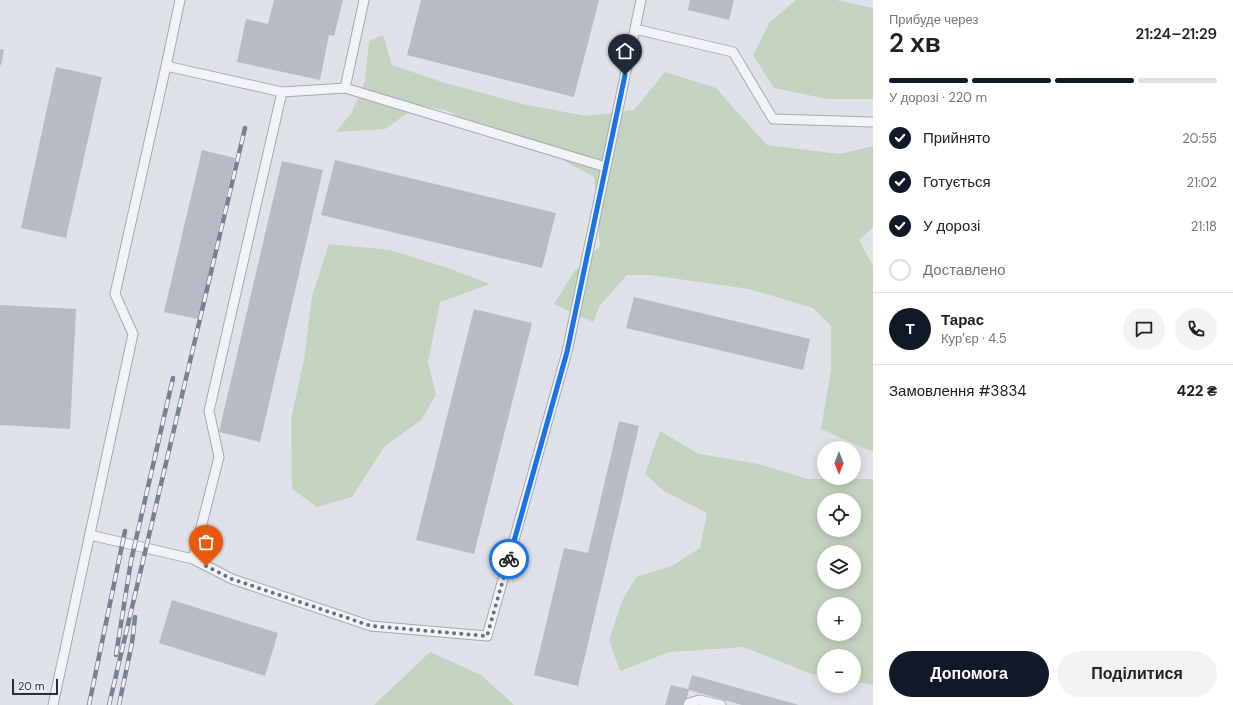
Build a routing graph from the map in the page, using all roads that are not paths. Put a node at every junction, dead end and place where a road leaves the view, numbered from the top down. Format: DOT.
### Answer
graph roads {
  1 [pos="180,0"];
  2 [pos="364,0"];
  3 [pos="641,0"];
  4 [pos="635,29"];
  5 [pos="166,66"];
  6 [pos="345,88"];
  7 [pos="282,92"];
  8 [pos="873,122"];
  9 [pos="606,167"];
  10 [pos="90,535"];
  11 [pos="193,559"];
  12 [pos="53,705"];
  13 [pos="688,705"];
  14 [pos="721,705"];
  1 -- 5 [label="lane"];
  2 -- 6 [label="lane"];
  3 -- 4 [label="lane"];
  4 -- 8 [label="lane"];
  4 -- 9 [label="lane"];
  5 -- 7 [label="lane"];
  5 -- 10 [label="lane"];
  6 -- 7 [label="lane"];
  6 -- 9 [label="lane"];
  7 -- 11 [label="lane"];
  9 -- 11 [label="lane"];
  10 -- 11 [label="lane"];
  10 -- 12 [label="lane"];
  13 -- 14 [label="lane"];
}
